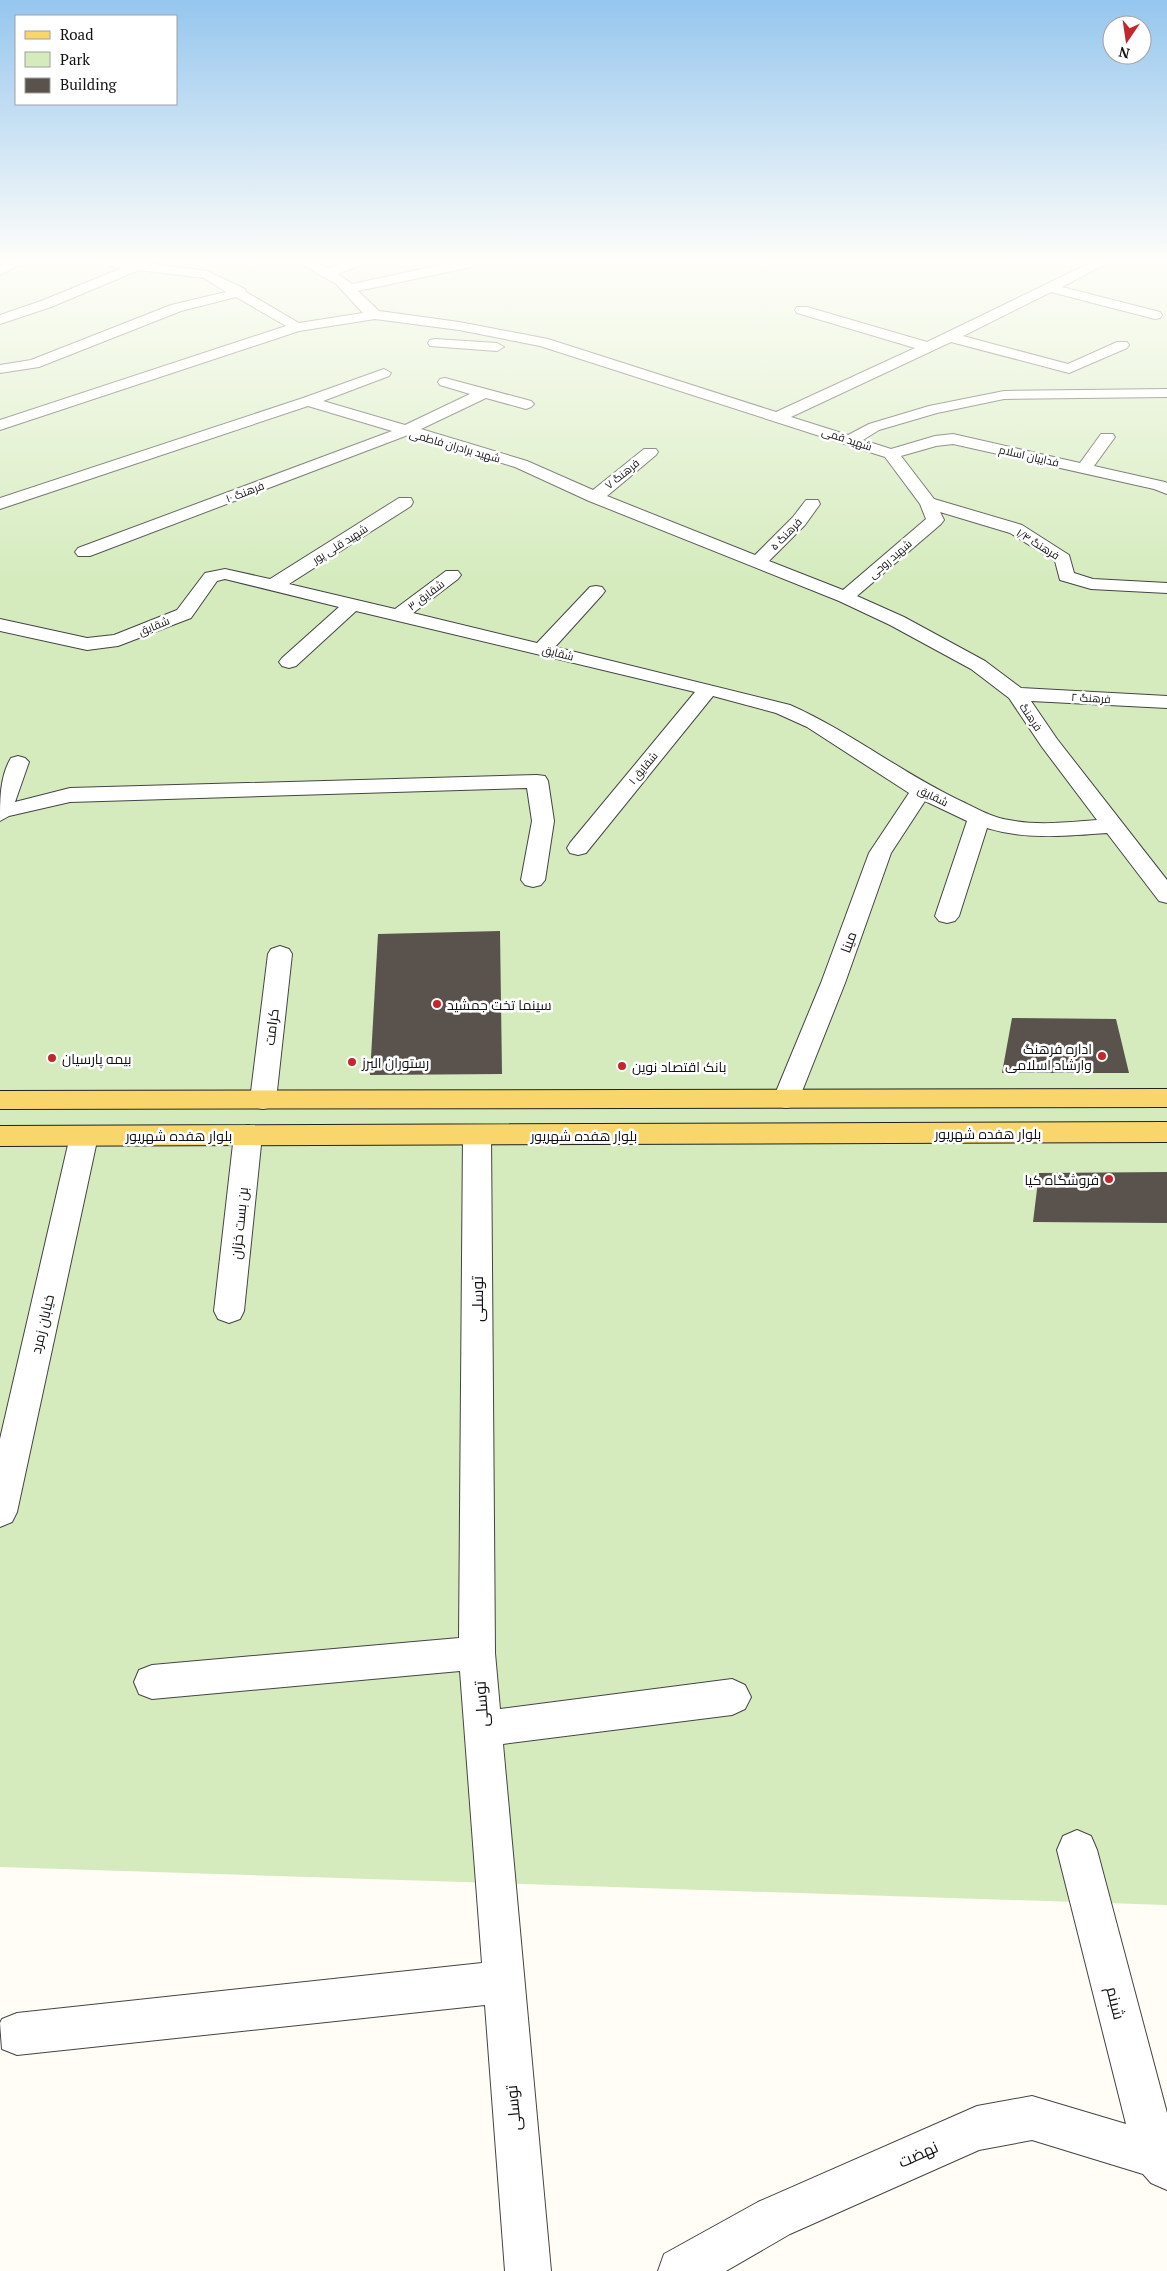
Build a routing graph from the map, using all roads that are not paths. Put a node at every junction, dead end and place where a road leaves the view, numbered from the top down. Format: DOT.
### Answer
graph roads {
  1 [pos="170,369"];
  2 [pos="621,369"];
  3 [pos="881,369"];
  4 [pos="384,373"];
  5 [pos="445,382"];
  6 [pos="484,393"];
  7 [pos="1167,393"];
  8 [pos="308,401"];
  9 [pos="526,404"];
  10 [pos="778,417"];
  11 [pos="0,425"];
  12 [pos="405,432"];
  13 [pos="1107,437"];
  14 [pos="851,440"];
  15 [pos="650,452"];
  16 [pos="891,454"];
  17 [pos="1084,469"];
  18 [pos="1164,485"];
  19 [pos="595,497"];
  20 [pos="406,502"];
  21 [pos="928,503"];
  22 [pos="0,504"];
  23 [pos="812,504"];
  24 [pos="935,520"];
  25 [pos="84,552"];
  26 [pos="758,562"];
  27 [pos="452,574"];
  28 [pos="274,585"];
  29 [pos="1167,588"];
  30 [pos="596,590"];
  31 [pos="845,597"];
  32 [pos="353,604"];
  33 [pos="400,614"];
  34 [pos="0,625"];
  35 [pos="542,649"];
  36 [pos="289,662"];
  37 [pos="708,689"];
  38 [pos="1016,694"];
  39 [pos="1167,702"];
  40 [pos="18,762"];
  41 [pos="921,791"];
  42 [pos="0,813"];
  43 [pos="979,818"];
  44 [pos="1115,826"];
  45 [pos="578,848"];
  46 [pos="533,880"];
  47 [pos="1167,896"];
  48 [pos="947,916"];
  49 [pos="280,954"];
  50 [pos="1167,1098"];
  51 [pos="786,1099"];
  52 [pos="0,1100"];
  53 [pos="263,1100"];
  54 [pos="1167,1132"];
  55 [pos="248,1135"];
  56 [pos="477,1135"];
  57 [pos="0,1136"];
  58 [pos="84,1136"];
  59 [pos="229,1311"];
  60 [pos="0,1512"];
  61 [pos="477,1653"];
  62 [pos="152,1682"];
  63 [pos="732,1697"];
  64 [pos="482,1729"];
  65 [pos="1077,1850"];
  66 [pos="502,1982"];
  67 [pos="17,2034"];
  68 [pos="1161,2162"];
  69 [pos="528,2271"];
  70 [pos="681,2271"];
  1 -- 11 [label="street, شهید قمی"];
  2 -- 10 [label="street, شهید قمی"];
  3 -- 10 [label="street"];
  4 -- 8 [label="street"];
  5 -- 6 [label="street"];
  6 -- 9 [label="street"];
  6 -- 12 [label="street, فرهنگ ۱۰"];
  7 -- 14 [label="street"];
  8 -- 12 [label="street, شهید برادران فاطمی"];
  8 -- 22 [label="street"];
  10 -- 14 [label="street, شهید قمی"];
  12 -- 19 [label="street, شهید برادران فاطمی"];
  12 -- 25 [label="street, فرهنگ ۱۰"];
  13 -- 17 [label="street"];
  14 -- 16 [label="street, شهید قمی"];
  15 -- 19 [label="street, فرهنگ ۷"];
  16 -- 17 [label="street, فداییان اسلام"];
  16 -- 21 [label="street, شهید قمی"];
  17 -- 18 [label="street, فداییان اسلام"];
  19 -- 26 [label="street, شهید برادران فاطمی"];
  20 -- 28 [label="street, شهید قلی پور"];
  21 -- 24 [label="street, شهید قمی"];
  21 -- 29 [label="street, فرهنگ ۱/۴"];
  23 -- 26 [label="street, فرهنگ ۵"];
  24 -- 31 [label="street, شهید روحی"];
  26 -- 31 [label="street, شهید برادران فاطمی"];
  27 -- 33 [label="street, شقایق ۳"];
  28 -- 32 [label="street, شقایق"];
  28 -- 34 [label="street, شقایق"];
  30 -- 35 [label="street"];
  31 -- 38 [label="street, فرهنگ"];
  32 -- 33 [label="street, شقایق"];
  32 -- 36 [label="street"];
  33 -- 35 [label="street, شقایق"];
  35 -- 37 [label="street, شقایق"];
  37 -- 41 [label="street, شقایق"];
  37 -- 45 [label="street, شقایق ۱"];
  38 -- 39 [label="street, فرهنگ ۲"];
  38 -- 44 [label="street, فرهنگ"];
  40 -- 42 [label="street"];
  41 -- 43 [label="street, شقایق"];
  41 -- 51 [label="street, مینا"];
  42 -- 46 [label="street"];
  43 -- 44 [label="street, شقایق"];
  43 -- 48 [label="street"];
  44 -- 47 [label="street, فرهنگ"];
  49 -- 53 [label="street, کرامت"];
  50 -- 51 [label="main road"];
  51 -- 53 [label="main road"];
  52 -- 53 [label="main road"];
  54 -- 56 [label="main road, بلوار هفده شهریور"];
  55 -- 56 [label="main road, بلوار هفده شهریور"];
  55 -- 58 [label="main road, بلوار هفده شهریور"];
  55 -- 59 [label="street, بن بست خزان"];
  56 -- 61 [label="street, توسلی"];
  57 -- 58 [label="main road, بلوار هفده شهریور"];
  58 -- 60 [label="street, خیابان زمرد"];
  61 -- 62 [label="street"];
  61 -- 64 [label="street, توسلی"];
  63 -- 64 [label="street"];
  64 -- 66 [label="street, توسلی"];
  65 -- 68 [label="street, شبنم"];
  66 -- 67 [label="street"];
  66 -- 69 [label="street, توسلی"];
  68 -- 70 [label="street, نهضت"];
}
